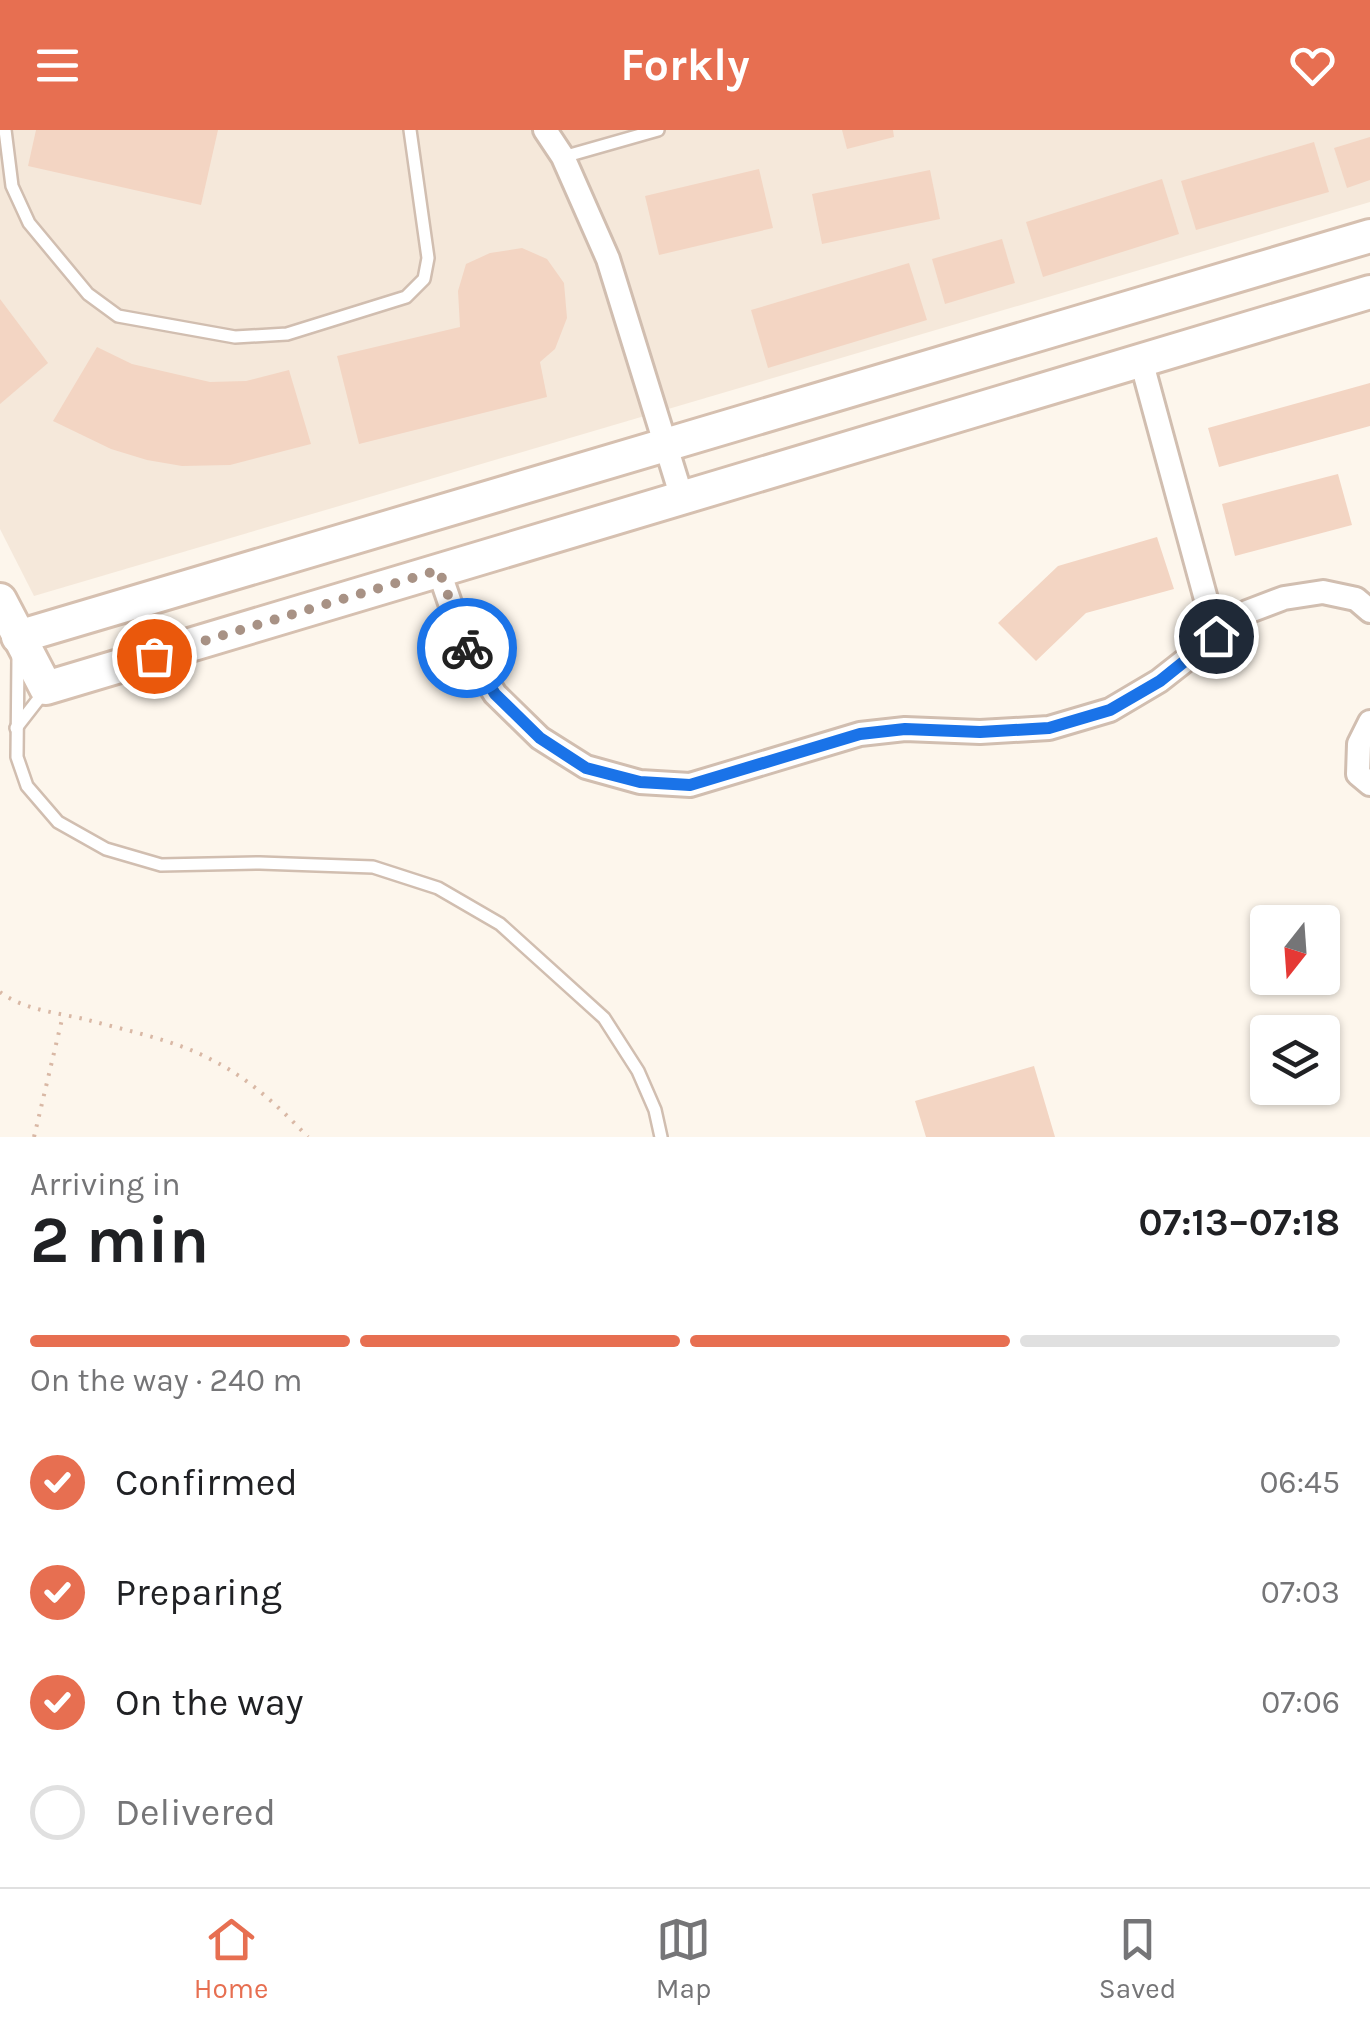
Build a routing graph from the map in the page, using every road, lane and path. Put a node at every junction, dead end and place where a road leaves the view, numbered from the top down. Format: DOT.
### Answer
graph roads {
  1 [pos="5,130"];
  2 [pos="410,130"];
  3 [pos="545,130"];
  4 [pos="658,130"];
  5 [pos="563,157"];
  6 [pos="1370,236"];
  7 [pos="1370,292"];
  8 [pos="1141,360"];
  9 [pos="667,446"];
  10 [pos="682,498"];
  11 [pos="439,570"];
  12 [pos="0,600"];
  13 [pos="1370,611"];
  14 [pos="1216,636"];
  15 [pos="18,637"];
  16 [pos="46,688"];
  17 [pos="1370,722"];
  18 [pos="16,728"];
  19 [pos="1370,784"];
  20 [pos="0,992"];
  21 [pos="64,1014"];
  22 [pos="34,1137"];
  23 [pos="308,1137"];
  24 [pos="661,1137"];
  1 -- 2 [label="lane"];
  3 -- 5 [label="street"];
  4 -- 5 [label="lane"];
  5 -- 9 [label="street"];
  6 -- 9 [label="street"];
  7 -- 8 [label="street"];
  8 -- 10 [label="street"];
  8 -- 14 [label="street"];
  9 -- 10 [label="street"];
  9 -- 15 [label="street"];
  10 -- 11 [label="street"];
  11 -- 14 [label="street"];
  11 -- 16 [label="street"];
  12 -- 15 [label="street"];
  13 -- 14 [label="street"];
  15 -- 16 [label="street"];
  15 -- 18 [label="lane"];
  16 -- 18 [label="lane"];
  17 -- 19 [label="street"];
  18 -- 24 [label="lane"];
  20 -- 21 [label="path"];
  21 -- 22 [label="path"];
  21 -- 23 [label="path"];
}
